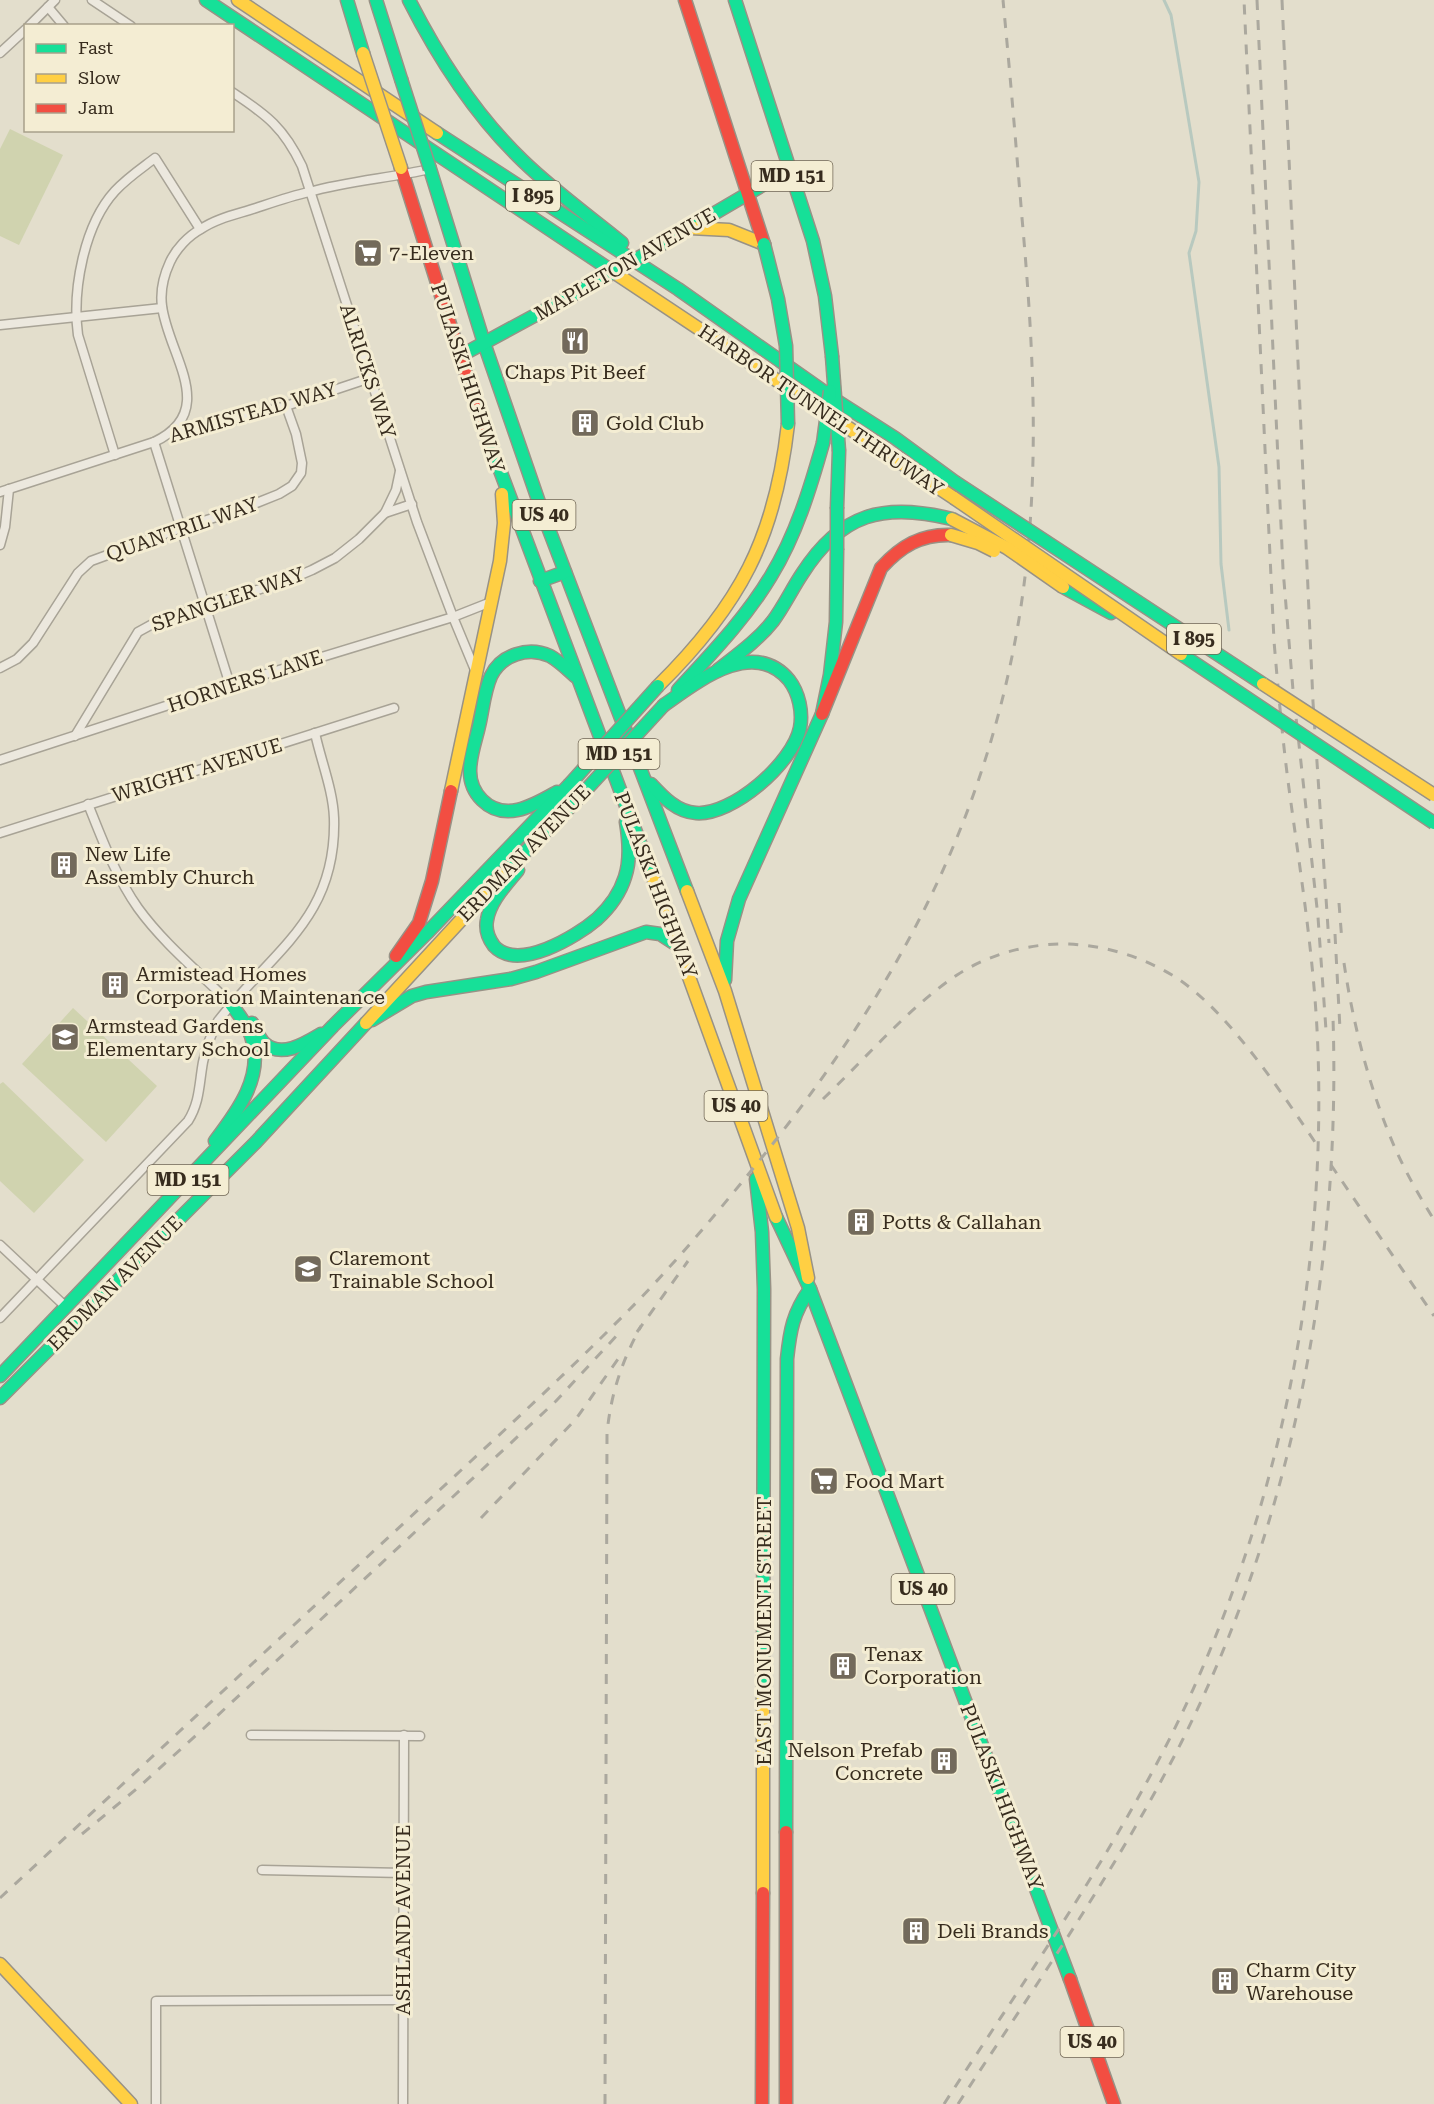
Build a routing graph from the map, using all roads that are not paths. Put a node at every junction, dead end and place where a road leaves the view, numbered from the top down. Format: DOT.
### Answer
graph roads {
  1 [pos="55,0"];
  2 [pos="92,0"];
  3 [pos="206,0"];
  4 [pos="238,0"];
  5 [pos="347,0"];
  6 [pos="376,0"];
  7 [pos="409,0"];
  8 [pos="685,0"];
  9 [pos="735,0"];
  10 [pos="48,7"];
  11 [pos="31,24"];
  12 [pos="62,24"];
  13 [pos="128,24"];
  14 [pos="24,31"];
  15 [pos="0,53"];
  16 [pos="234,93"];
  17 [pos="430,169"];
  18 [pos="790,169"];
  19 [pos="404,172"];
  20 [pos="310,191"];
  21 [pos="748,194"];
  22 [pos="690,228"];
  23 [pos="200,229"];
  24 [pos="764,244"];
  25 [pos="678,289"];
  26 [pos="162,308"];
  27 [pos="77,316"];
  28 [pos="0,325"];
  29 [pos="484,343"];
  30 [pos="460,356"];
  31 [pos="832,356"];
  32 [pos="370,378"];
  33 [pos="286,406"];
  34 [pos="174,431"];
  35 [pos="154,442"];
  36 [pos="115,455"];
  37 [pos="400,471"];
  38 [pos="501,477"];
  39 [pos="4,490"];
  40 [pos="412,504"];
  41 [pos="385,513"];
  42 [pos="181,528"];
  43 [pos="0,545"];
  44 [pos="565,572"];
  45 [pos="540,581"];
  46 [pos="1063,587"];
  47 [pos="491,602"];
  48 [pos="205,606"];
  49 [pos="453,617"];
  50 [pos="1155,637"];
  51 [pos="0,668"];
  52 [pos="718,670"];
  53 [pos="476,671"];
  54 [pos="577,678"];
  55 [pos="230,685"];
  56 [pos="664,705"];
  57 [pos="394,708"];
  58 [pos="822,714"];
  59 [pos="315,733"];
  60 [pos="75,736"];
  61 [pos="0,760"];
  62 [pos="643,776"];
  63 [pos="569,785"];
  64 [pos="621,793"];
  65 [pos="1434,795"];
  66 [pos="88,804"];
  67 [pos="573,804"];
  68 [pos="1434,823"];
  69 [pos="0,832"];
  70 [pos="680,947"];
  71 [pos="376,985"];
  72 [pos="724,991"];
  73 [pos="231,1004"];
  74 [pos="333,1026"];
  75 [pos="358,1029"];
  76 [pos="754,1159"];
  77 [pos="177,1192"];
  78 [pos="0,1245"];
  79 [pos="36,1280"];
  80 [pos="810,1289"];
  81 [pos="66,1307"];
  82 [pos="0,1318"];
  83 [pos="0,1376"];
  84 [pos="0,1398"];
  85 [pos="251,1735"];
  86 [pos="404,1736"];
  87 [pos="420,1736"];
  88 [pos="262,1870"];
  89 [pos="403,1873"];
  90 [pos="0,1964"];
  91 [pos="403,2000"];
  92 [pos="131,2104"];
  93 [pos="156,2104"];
  94 [pos="403,2104"];
  95 [pos="762,2104"];
  96 [pos="786,2104"];
  97 [pos="1114,2104"];
  1 -- 10 [label="street"];
  2 -- 13 [label="street"];
  3 -- 50 [label="main road, HARBOR TUNNEL THRUWAY / I 895, bridge"];
  4 -- 25 [label="main road, HARBOR TUNNEL THRUWAY / I 895"];
  5 -- 19 [label="main road, PULASKI HIGHWAY / US 40, bridge"];
  6 -- 17 [label="main road, PULASKI HIGHWAY / US 40, bridge"];
  7 -- 25 [label="main road"];
  8 -- 21 [label="main road, ERDMAN AVENUE / MD 151"];
  9 -- 18 [label="main road, ERDMAN AVENUE / MD 151"];
  10 -- 11 [label="street"];
  10 -- 12 [label="street"];
  14 -- 15 [label="street"];
  16 -- 20 [label="street, ALRICKS WAY"];
  17 -- 19 [label="street"];
  17 -- 29 [label="main road, PULASKI HIGHWAY / US 40"];
  18 -- 21 [label="main road, MAPLETON AVENUE"];
  18 -- 31 [label="main road, ERDMAN AVENUE / MD 151"];
  19 -- 20 [label="street"];
  19 -- 30 [label="main road, PULASKI HIGHWAY / US 40"];
  20 -- 23 [label="street"];
  20 -- 32 [label="street, ALRICKS WAY"];
  21 -- 22 [label="main road, MAPLETON AVENUE"];
  21 -- 24 [label="main road, ERDMAN AVENUE / MD 151"];
  22 -- 24 [label="main road"];
  22 -- 29 [label="main road, MAPLETON AVENUE, bridge"];
  23 -- 26 [label="street"];
  23 -- 27 [label="street"];
  24 -- 63 [label="main road, ERDMAN AVENUE / MD 151, bridge"];
  25 -- 65 [label="main road, HARBOR TUNNEL THRUWAY / I 895, bridge"];
  26 -- 27 [label="street"];
  26 -- 34 [label="street"];
  27 -- 28 [label="street"];
  27 -- 36 [label="street"];
  29 -- 30 [label="main road, MAPLETON AVENUE"];
  29 -- 44 [label="main road, PULASKI HIGHWAY / US 40"];
  30 -- 38 [label="main road, PULASKI HIGHWAY / US 40"];
  31 -- 56 [label="main road, ERDMAN AVENUE / MD 151, bridge"];
  31 -- 58 [label="main road, bridge"];
  32 -- 33 [label="street, ARMISTEAD WAY"];
  32 -- 37 [label="street, ALRICKS WAY"];
  33 -- 34 [label="street, ARMISTEAD WAY"];
  33 -- 42 [label="street, QUANTRIL WAY"];
  34 -- 35 [label="street, ARMISTEAD WAY"];
  35 -- 36 [label="street, ARMISTEAD WAY"];
  35 -- 42 [label="street"];
  36 -- 39 [label="street, ARMISTEAD WAY"];
  37 -- 40 [label="street, ALRICKS WAY"];
  37 -- 41 [label="street, SPANGLER WAY"];
  38 -- 45 [label="main road, PULASKI HIGHWAY / US 40"];
  38 -- 47 [label="main road"];
  39 -- 43 [label="street"];
  40 -- 41 [label="street, SPANGLER WAY"];
  40 -- 49 [label="street, ALRICKS WAY"];
  41 -- 48 [label="street, SPANGLER WAY"];
  42 -- 48 [label="street"];
  42 -- 51 [label="street, QUANTRIL WAY"];
  44 -- 45 [label="main road"];
  44 -- 62 [label="main road, PULASKI HIGHWAY / US 40"];
  45 -- 54 [label="main road, PULASKI HIGHWAY / US 40"];
  46 -- 50 [label="main road, bridge"];
  46 -- 52 [label="main road, bridge"];
  46 -- 58 [label="main road, bridge"];
  47 -- 49 [label="street, HORNERS LANE"];
  47 -- 53 [label="main road"];
  48 -- 55 [label="street"];
  48 -- 60 [label="street, SPANGLER WAY"];
  49 -- 53 [label="street, ALRICKS WAY"];
  49 -- 55 [label="street, HORNERS LANE"];
  50 -- 68 [label="main road, HARBOR TUNNEL THRUWAY / I 895, bridge"];
  52 -- 56 [label="main road"];
  52 -- 62 [label="main road"];
  53 -- 71 [label="main road"];
  54 -- 63 [label="main road"];
  54 -- 64 [label="main road, PULASKI HIGHWAY / US 40"];
  55 -- 60 [label="street, HORNERS LANE"];
  56 -- 67 [label="main road, ERDMAN AVENUE / MD 151, bridge"];
  57 -- 59 [label="street, WRIGHT AVENUE"];
  58 -- 72 [label="main road"];
  59 -- 66 [label="street, WRIGHT AVENUE"];
  59 -- 73 [label="street"];
  60 -- 61 [label="street, HORNERS LANE"];
  62 -- 72 [label="main road, PULASKI HIGHWAY / US 40"];
  63 -- 71 [label="main road, ERDMAN AVENUE / MD 151"];
  64 -- 67 [label="main road"];
  64 -- 70 [label="main road, PULASKI HIGHWAY / US 40"];
  66 -- 69 [label="street, WRIGHT AVENUE"];
  66 -- 73 [label="street"];
  67 -- 75 [label="main road, ERDMAN AVENUE / MD 151"];
  70 -- 75 [label="main road"];
  70 -- 76 [label="main road, PULASKI HIGHWAY / US 40"];
  71 -- 74 [label="main road, ERDMAN AVENUE / MD 151"];
  72 -- 80 [label="main road, PULASKI HIGHWAY / US 40"];
  73 -- 74 [label="main road"];
  73 -- 77 [label="main road"];
  73 -- 79 [label="street"];
  74 -- 77 [label="main road, ERDMAN AVENUE / MD 151"];
  75 -- 84 [label="main road, ERDMAN AVENUE / MD 151"];
  76 -- 80 [label="main road, PULASKI HIGHWAY / US 40"];
  76 -- 95 [label="main road, EAST MONUMENT STREET"];
  77 -- 81 [label="main road, ERDMAN AVENUE / MD 151"];
  78 -- 79 [label="street"];
  79 -- 81 [label="street"];
  79 -- 82 [label="street"];
  80 -- 96 [label="main road, EAST MONUMENT STREET"];
  80 -- 97 [label="main road, PULASKI HIGHWAY / US 40"];
  81 -- 83 [label="main road, ERDMAN AVENUE / MD 151"];
  85 -- 86 [label="street"];
  86 -- 87 [label="street"];
  86 -- 89 [label="street, ASHLAND AVENUE"];
  88 -- 89 [label="street"];
  89 -- 91 [label="street, ASHLAND AVENUE"];
  90 -- 92 [label="main road"];
  91 -- 93 [label="street"];
  91 -- 94 [label="street, ASHLAND AVENUE"];
}
